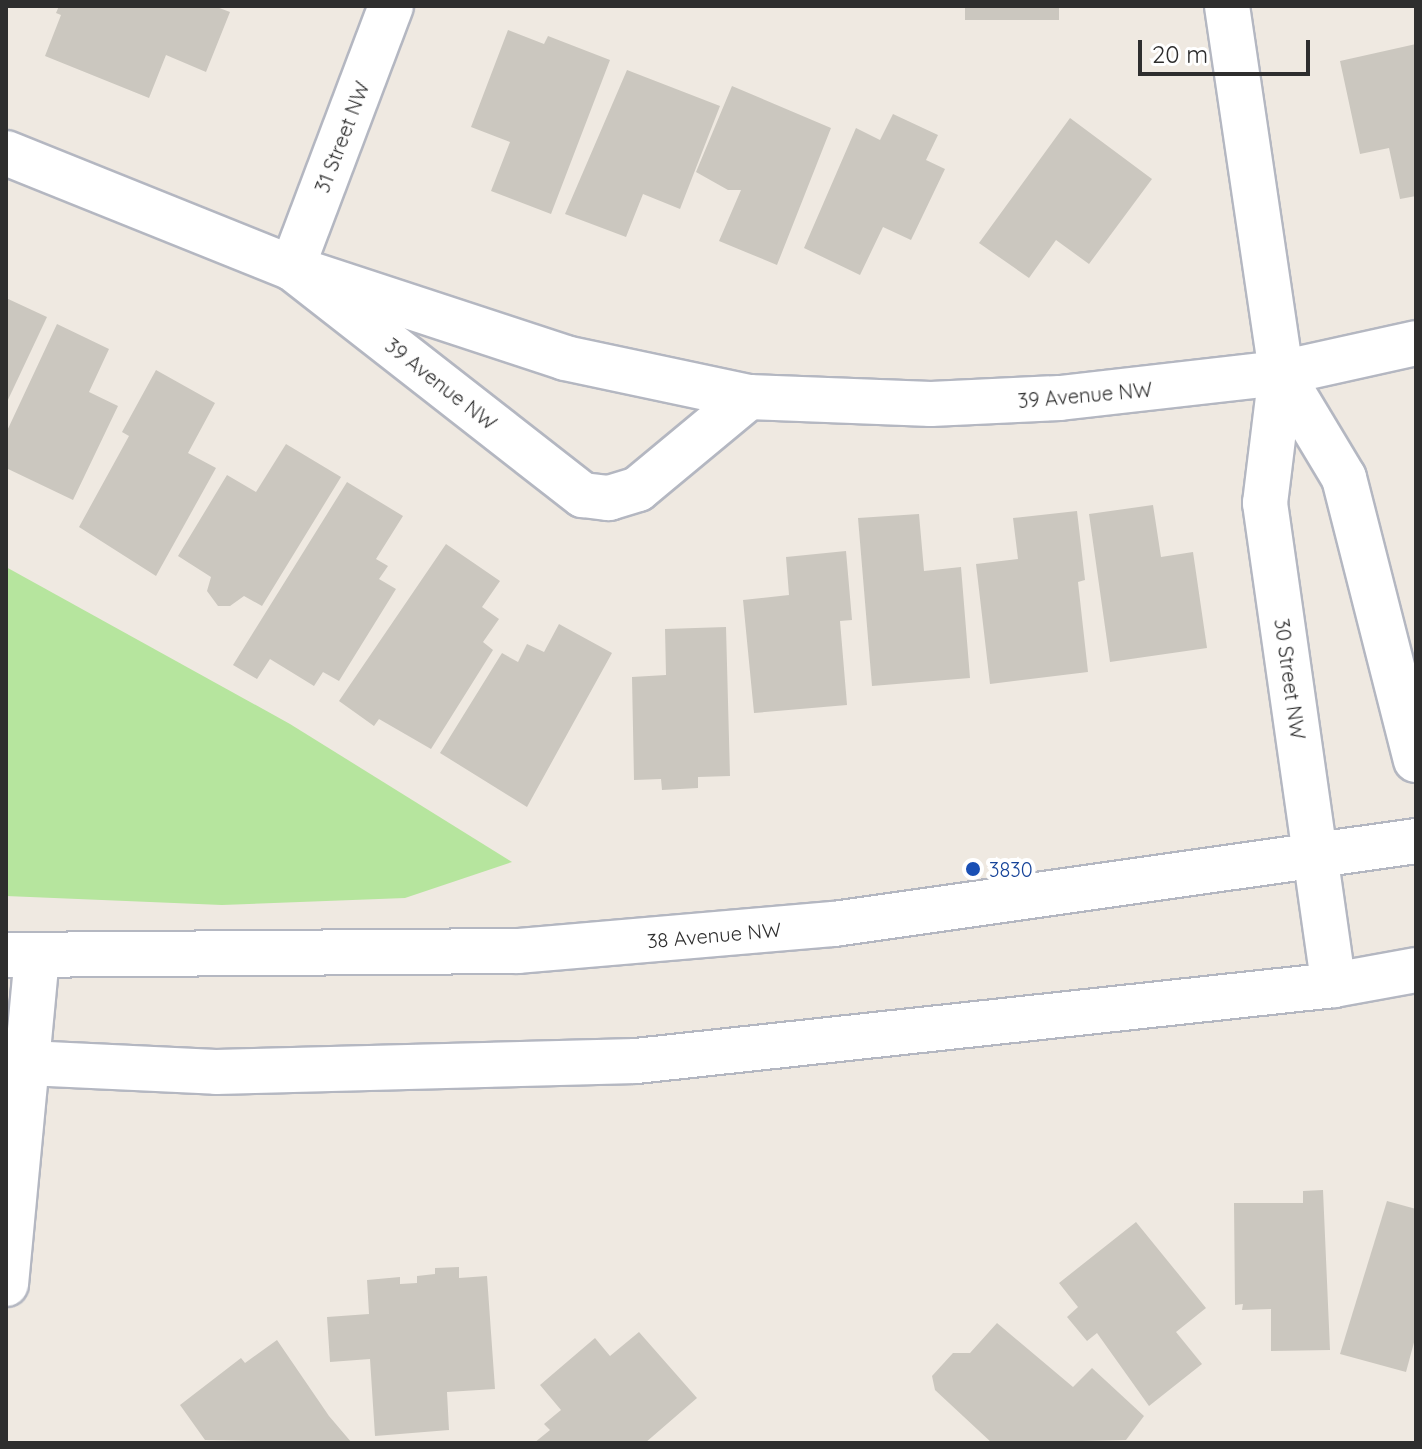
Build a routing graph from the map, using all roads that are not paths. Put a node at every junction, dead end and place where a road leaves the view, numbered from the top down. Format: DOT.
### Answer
graph roads {
  1 [pos="391,6"];
  2 [pos="1227,6"];
  3 [pos="6,153"];
  4 [pos="292,268"];
  5 [pos="1416,343"];
  6 [pos="1281,373"];
  7 [pos="749,397"];
  8 [pos="1416,760"];
  9 [pos="1416,841"];
  10 [pos="1316,856"];
  11 [pos="21,955"];
  12 [pos="1416,970"];
  13 [pos="1334,985"];
  14 [pos="16,1062"];
  15 [pos="6,1284"];
  1 -- 4 [label="street, 31 Street NW"];
  2 -- 6 [label="street, 30 Street NW"];
  3 -- 4 [label="street, 39 Avenue NW"];
  4 -- 7 [label="street, 39 Avenue NW"];
  4 -- 7 [label="street, 39 Avenue NW"];
  5 -- 6 [label="street, 39 Avenue NW"];
  6 -- 7 [label="street, 39 Avenue NW"];
  6 -- 8 [label="street, 30 Street NW"];
  6 -- 10 [label="street, 30 Street NW"];
  9 -- 10 [label="street, 38 Avenue NW"];
  10 -- 11 [label="street, 38 Avenue NW"];
  10 -- 13 [label="street, 30 Street NW"];
  11 -- 14 [label="street"];
  12 -- 13 [label="street"];
  13 -- 14 [label="street"];
  14 -- 15 [label="street"];
}
